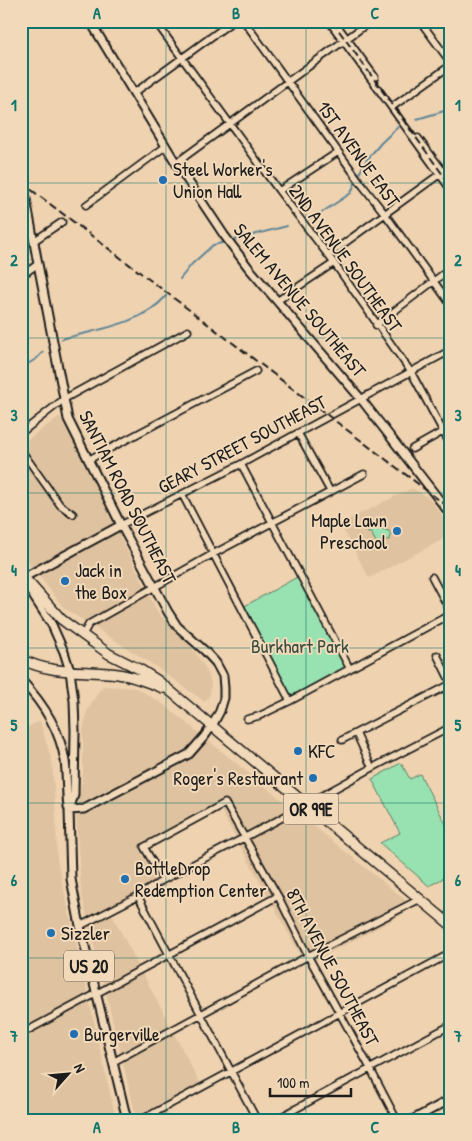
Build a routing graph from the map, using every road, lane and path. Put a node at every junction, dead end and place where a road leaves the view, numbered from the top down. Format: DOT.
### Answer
graph roads {
  1 [pos="155,21"];
  2 [pos="233,21"];
  3 [pos="244,21"];
  4 [pos="329,21"];
  5 [pos="334,21"];
  6 [pos="371,21"];
  7 [pos="420,21"];
  8 [pos="91,22"];
  9 [pos="345,40"];
  10 [pos="182,58"];
  11 [pos="451,64"];
  12 [pos="288,82"];
  13 [pos="134,93"];
  14 [pos="393,106"];
  15 [pos="230,124"];
  16 [pos="166,146"];
  17 [pos="338,152"];
  18 [pos="176,163"];
  19 [pos="451,166"];
  20 [pos="21,172"];
  21 [pos="441,173"];
  22 [pos="451,182"];
  23 [pos="451,190"];
  24 [pos="279,191"];
  25 [pos="86,205"];
  26 [pos="385,214"];
  27 [pos="62,222"];
  28 [pos="34,241"];
  29 [pos="328,255"];
  30 [pos="334,263"];
  31 [pos="38,264"];
  32 [pos="451,268"];
  33 [pos="21,276"];
  34 [pos="433,281"];
  35 [pos="277,301"];
  36 [pos="451,305"];
  37 [pos="376,325"];
  38 [pos="188,331"];
  39 [pos="451,350"];
  40 [pos="256,371"];
  41 [pos="411,372"];
  42 [pos="64,398"];
  43 [pos="361,399"];
  44 [pos="451,427"];
  45 [pos="443,431"];
  46 [pos="21,432"];
  47 [pos="298,433"];
  48 [pos="451,446"];
  49 [pos="412,449"];
  50 [pos="21,450"];
  51 [pos="88,460"];
  52 [pos="241,464"];
  53 [pos="364,474"];
  54 [pos="330,491"];
  55 [pos="182,494"];
  56 [pos="73,514"];
  57 [pos="451,515"];
  58 [pos="273,523"];
  59 [pos="121,525"];
  60 [pos="213,554"];
  61 [pos="22,577"];
  62 [pos="432,577"];
  63 [pos="155,588"];
  64 [pos="451,613"];
  65 [pos="82,636"];
  66 [pos="437,655"];
  67 [pos="21,659"];
  68 [pos="350,669"];
  69 [pos="70,672"];
  70 [pos="21,680"];
  71 [pos="451,684"];
  72 [pos="172,692"];
  73 [pos="290,701"];
  74 [pos="247,719"];
  75 [pos="212,726"];
  76 [pos="451,727"];
  77 [pos="356,733"];
  78 [pos="342,740"];
  79 [pos="372,768"];
  80 [pos="307,805"];
  81 [pos="69,810"];
  82 [pos="244,838"];
  83 [pos="163,880"];
  84 [pos="138,896"];
  85 [pos="278,896"];
  86 [pos="420,899"];
  87 [pos="451,925"];
  88 [pos="80,926"];
  89 [pos="451,953"];
  90 [pos="169,954"];
  91 [pos="308,956"];
  92 [pos="96,994"];
  93 [pos="340,1013"];
  94 [pos="201,1014"];
  95 [pos="451,1025"];
  96 [pos="21,1034"];
  97 [pos="113,1062"];
  98 [pos="370,1068"];
  99 [pos="231,1071"];
  100 [pos="451,1099"];
  101 [pos="127,1120"];
  102 [pos="141,1120"];
  103 [pos="257,1120"];
  104 [pos="275,1120"];
  105 [pos="397,1120"];
  106 [pos="412,1120"];
  1 -- 10 [label="street, 2ND AVENUE SOUTHEAST"];
  2 -- 10 [label="street"];
  3 -- 12 [label="street, 1ST AVENUE EAST"];
  4 -- 9 [label="street"];
  5 -- 9 [label="street"];
  6 -- 9 [label="street"];
  7 -- 11 [label="street"];
  8 -- 13 [label="main road, SALEM AVENUE SOUTHEAST"];
  9 -- 12 [label="street"];
  9 -- 14 [label="street"];
  10 -- 13 [label="street"];
  10 -- 15 [label="street, 2ND AVENUE SOUTHEAST"];
  11 -- 14 [label="street"];
  12 -- 15 [label="street"];
  12 -- 17 [label="street, 1ST AVENUE EAST"];
  13 -- 16 [label="main road, SALEM AVENUE SOUTHEAST"];
  14 -- 21 [label="street"];
  15 -- 18 [label="street"];
  15 -- 24 [label="street, 2ND AVENUE SOUTHEAST"];
  16 -- 18 [label="main road, SALEM AVENUE SOUTHEAST"];
  16 -- 25 [label="street"];
  17 -- 24 [label="street"];
  17 -- 26 [label="street, 1ST AVENUE EAST"];
  18 -- 35 [label="main road, SALEM AVENUE SOUTHEAST"];
  19 -- 21 [label="street"];
  20 -- 28 [label="main road, SANTIAM ROAD SOUTHEAST"];
  21 -- 22 [label="street"];
  21 -- 23 [label="street"];
  21 -- 26 [label="street"];
  24 -- 29 [label="street, 2ND AVENUE SOUTHEAST"];
  26 -- 29 [label="street"];
  26 -- 34 [label="street, 1ST AVENUE EAST"];
  27 -- 28 [label="street"];
  28 -- 31 [label="main road, SANTIAM ROAD SOUTHEAST"];
  29 -- 30 [label="street, 2ND AVENUE SOUTHEAST"];
  30 -- 35 [label="street"];
  30 -- 37 [label="street, 2ND AVENUE SOUTHEAST"];
  31 -- 33 [label="street"];
  31 -- 42 [label="main road, SANTIAM ROAD SOUTHEAST"];
  32 -- 34 [label="street"];
  34 -- 36 [label="street, 1ST AVENUE EAST"];
  34 -- 37 [label="street"];
  35 -- 43 [label="main road, SALEM AVENUE SOUTHEAST"];
  37 -- 41 [label="street, 2ND AVENUE SOUTHEAST"];
  38 -- 42 [label="street"];
  39 -- 41 [label="street, GEARY STREET SOUTHEAST"];
  40 -- 51 [label="street"];
  41 -- 43 [label="street, GEARY STREET SOUTHEAST"];
  41 -- 45 [label="street, 2ND AVENUE SOUTHEAST"];
  42 -- 46 [label="street"];
  42 -- 51 [label="main road, SANTIAM ROAD SOUTHEAST"];
  43 -- 47 [label="street, GEARY STREET SOUTHEAST"];
  43 -- 57 [label="main road, SALEM AVENUE SOUTHEAST"];
  44 -- 45 [label="street"];
  45 -- 48 [label="street, 2ND AVENUE SOUTHEAST"];
  45 -- 49 [label="street"];
  47 -- 52 [label="street, GEARY STREET SOUTHEAST"];
  47 -- 54 [label="street"];
  50 -- 56 [label="street"];
  51 -- 59 [label="main road, SANTIAM ROAD SOUTHEAST"];
  52 -- 55 [label="street, GEARY STREET SOUTHEAST"];
  52 -- 58 [label="street"];
  53 -- 54 [label="street"];
  54 -- 58 [label="street"];
  55 -- 59 [label="street, GEARY STREET SOUTHEAST"];
  55 -- 60 [label="street"];
  58 -- 60 [label="street"];
  58 -- 68 [label="street"];
  59 -- 61 [label="main road, GEARY STREET SOUTHEAST"];
  59 -- 63 [label="main road, SANTIAM ROAD SOUTHEAST"];
  60 -- 63 [label="street"];
  60 -- 73 [label="street"];
  61 -- 65 [label="highway, OR 99E"];
  61 -- 69 [label="main road, US 20"];
  62 -- 64 [label="street"];
  63 -- 65 [label="street"];
  63 -- 75 [label="main road, SANTIAM ROAD SOUTHEAST"];
  64 -- 68 [label="street"];
  65 -- 72 [label="highway, OR 99E"];
  66 -- 71 [label="street"];
  67 -- 69 [label="highway, OR 99E"];
  68 -- 73 [label="street"];
  69 -- 72 [label="highway, OR 99E"];
  69 -- 81 [label="main road, US 20"];
  70 -- 81 [label="main road, US 20"];
  71 -- 77 [label="street"];
  72 -- 75 [label="highway, OR 99E"];
  73 -- 74 [label="street"];
  75 -- 80 [label="highway, OR 99E"];
  75 -- 81 [label="main road, SANTIAM ROAD SOUTHEAST"];
  76 -- 79 [label="street"];
  77 -- 78 [label="street"];
  77 -- 79 [label="street"];
  79 -- 80 [label="street"];
  80 -- 82 [label="street"];
  80 -- 86 [label="highway, OR 99E"];
  81 -- 88 [label="main road, US 20"];
  82 -- 83 [label="street"];
  82 -- 83 [label="street, 8TH AVENUE SOUTHEAST"];
  82 -- 85 [label="street, 8TH AVENUE SOUTHEAST"];
  83 -- 84 [label="street"];
  84 -- 88 [label="street"];
  84 -- 90 [label="street"];
  85 -- 90 [label="street"];
  85 -- 91 [label="street, 8TH AVENUE SOUTHEAST"];
  86 -- 87 [label="highway, OR 99E"];
  86 -- 91 [label="street"];
  88 -- 92 [label="main road, US 20"];
  89 -- 93 [label="street"];
  90 -- 92 [label="street"];
  90 -- 94 [label="street"];
  91 -- 93 [label="street, 8TH AVENUE SOUTHEAST"];
  91 -- 94 [label="street"];
  92 -- 96 [label="street"];
  92 -- 97 [label="main road, US 20"];
  93 -- 98 [label="street, 8TH AVENUE SOUTHEAST"];
  93 -- 99 [label="street"];
  94 -- 97 [label="street"];
  94 -- 99 [label="street"];
  95 -- 98 [label="street"];
  97 -- 101 [label="main road, US 20"];
  98 -- 104 [label="street"];
  98 -- 105 [label="street, 8TH AVENUE SOUTHEAST"];
  99 -- 102 [label="street"];
  99 -- 103 [label="street"];
  100 -- 106 [label="main road"];
}
